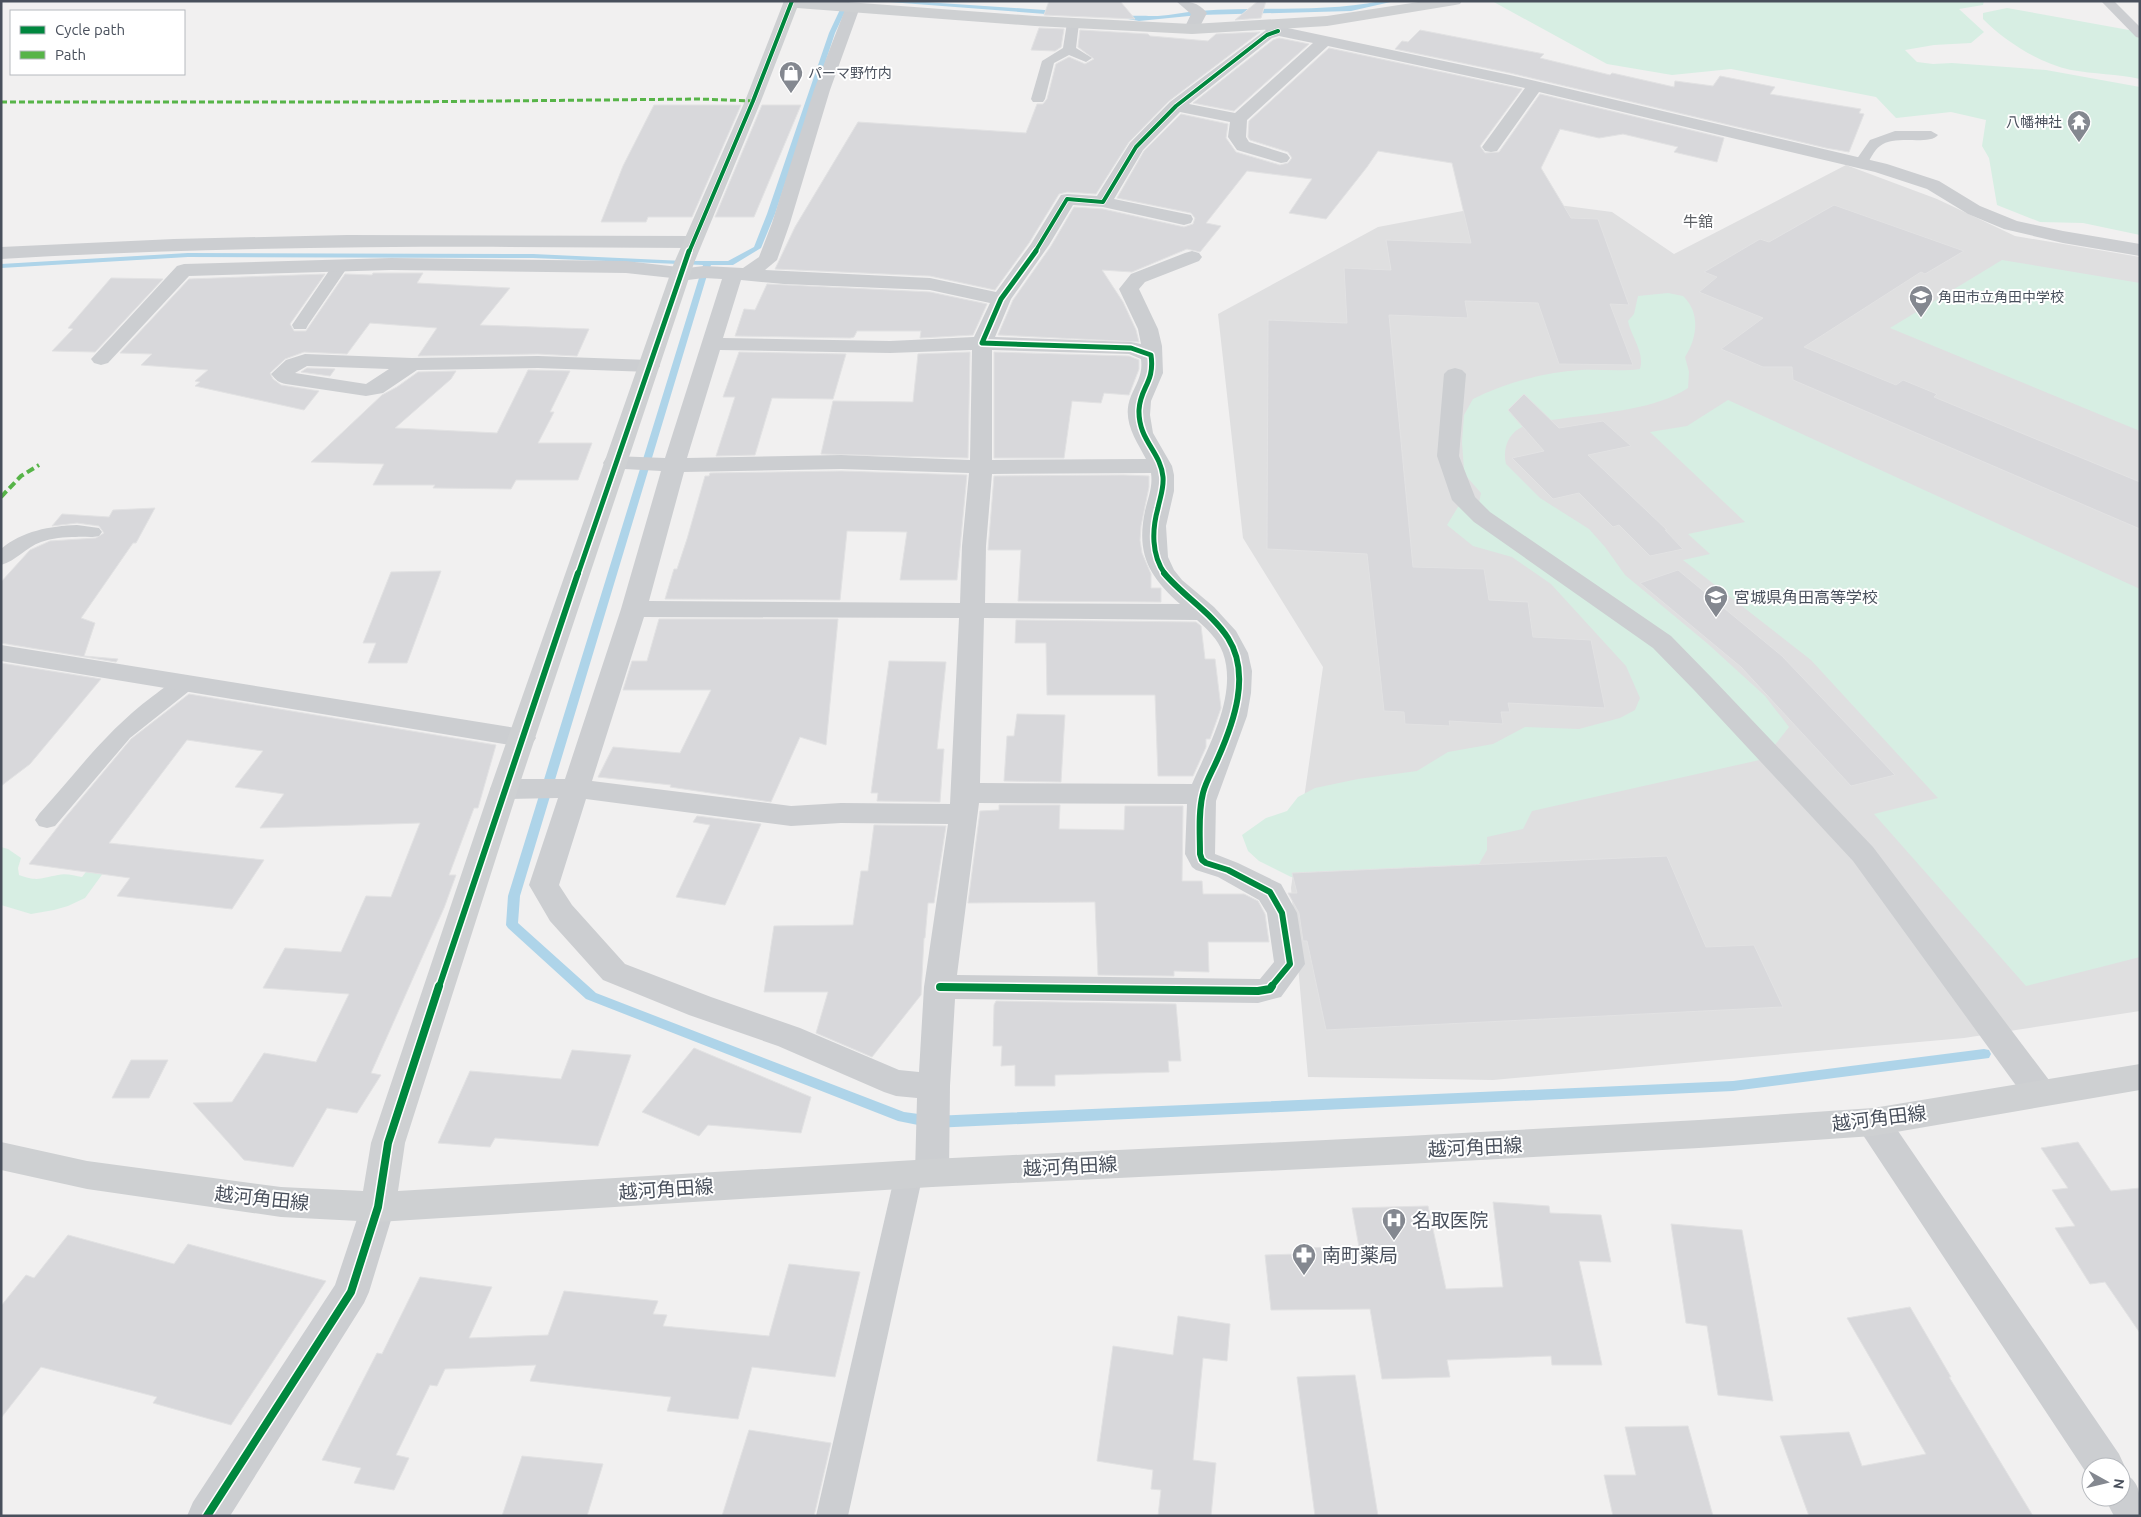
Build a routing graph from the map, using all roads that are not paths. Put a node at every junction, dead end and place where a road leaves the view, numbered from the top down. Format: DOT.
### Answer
graph roads {
  1 [pos="1183,1"];
  2 [pos="1214,1"];
  3 [pos="1455,1"];
  4 [pos="2107,1"];
  5 [pos="792,2"];
  6 [pos="853,7"];
  7 [pos="1199,12"];
  8 [pos="1073,23"];
  9 [pos="1273,28"];
  10 [pos="1192,29"];
  11 [pos="2140,34"];
  12 [pos="1326,40"];
  13 [pos="1069,50"];
  14 [pos="1086,58"];
  15 [pos="1535,86"];
  16 [pos="1038,99"];
  17 [pos="1176,106"];
  18 [pos="1240,119"];
  19 [pos="1931,135"];
  20 [pos="1491,147"];
  21 [pos="1281,158"];
  22 [pos="1862,163"];
  23 [pos="1104,202"];
  24 [pos="1184,220"];
  25 [pos="693,242"];
  26 [pos="2140,250"];
  27 [pos="1,253"];
  28 [pos="1192,258"];
  29 [pos="340,265"];
  30 [pos="681,274"];
  31 [pos="740,274"];
  32 [pos="1001,299"];
  33 [pos="300,325"];
  34 [pos="982,342"];
  35 [pos="710,344"];
  36 [pos="1151,355"];
  37 [pos="101,359"];
  38 [pos="412,364"];
  39 [pos="650,366"];
  40 [pos="1455,374"];
  41 [pos="614,463"];
  42 [pos="674,465"];
  43 [pos="1160,466"];
  44 [pos="980,467"];
  45 [pos="92,532"];
  46 [pos="1,559"];
  47 [pos="634,609"];
  48 [pos="972,612"];
  49 [pos="1205,612"];
  50 [pos="1,653"];
  51 [pos="185,683"];
  52 [pos="522,738"];
  53 [pos="574,788"];
  54 [pos="504,789"];
  55 [pos="1202,794"];
  56 [pos="964,804"];
  57 [pos="47,820"];
  58 [pos="940,987"];
  59 [pos="2140,1077"];
  60 [pos="934,1086"];
  61 [pos="2040,1092"];
  62 [pos="1873,1122"];
  63 [pos="1,1156"];
  64 [pos="920,1174"];
  65 [pos="378,1207"];
  66 [pos="2098,1457"];
  67 [pos="207,1516"];
  68 [pos="832,1516"];
  1 -- 7 [label="street"];
  2 -- 7 [label="street"];
  3 -- 9 [label="street"];
  4 -- 11 [label="lane"];
  5 -- 6 [label="street"];
  5 -- 25 [label="street"];
  6 -- 8 [label="street"];
  6 -- 31 [label="street"];
  7 -- 10 [label="street"];
  8 -- 10 [label="street"];
  8 -- 13 [label="lane"];
  9 -- 10 [label="street"];
  9 -- 12 [label="street"];
  9 -- 17 [label="street"];
  12 -- 15 [label="street"];
  12 -- 18 [label="street"];
  13 -- 14 [label="lane"];
  13 -- 16 [label="lane"];
  15 -- 20 [label="street"];
  15 -- 22 [label="street"];
  17 -- 18 [label="street"];
  17 -- 23 [label="street"];
  18 -- 21 [label="street"];
  19 -- 22 [label="lane"];
  22 -- 26 [label="street"];
  23 -- 24 [label="street"];
  23 -- 32 [label="street"];
  25 -- 27 [label="street"];
  25 -- 30 [label="street"];
  28 -- 36 [label="street"];
  29 -- 30 [label="street"];
  29 -- 33 [label="lane"];
  29 -- 37 [label="street"];
  30 -- 31 [label="street"];
  30 -- 39 [label="street"];
  31 -- 32 [label="street"];
  31 -- 35 [label="street"];
  32 -- 34 [label="street"];
  34 -- 35 [label="street"];
  34 -- 36 [label="street"];
  34 -- 44 [label="street"];
  35 -- 42 [label="street"];
  36 -- 43 [label="street"];
  38 -- 38 [label="street"];
  38 -- 39 [label="street"];
  39 -- 41 [label="street"];
  40 -- 61 [label="street"];
  41 -- 42 [label="street"];
  41 -- 52 [label="street"];
  42 -- 44 [label="street"];
  42 -- 47 [label="street"];
  43 -- 44 [label="street"];
  43 -- 49 [label="street"];
  44 -- 48 [label="street"];
  45 -- 46 [label="lane"];
  47 -- 48 [label="street"];
  47 -- 53 [label="street"];
  48 -- 49 [label="street"];
  48 -- 56 [label="street"];
  49 -- 55 [label="street"];
  50 -- 51 [label="street"];
  51 -- 52 [label="street"];
  51 -- 57 [label="lane"];
  52 -- 54 [label="street"];
  53 -- 54 [label="street"];
  53 -- 56 [label="street"];
  53 -- 60 [label="street"];
  54 -- 65 [label="street"];
  55 -- 56 [label="street"];
  55 -- 58 [label="street"];
  56 -- 58 [label="street"];
  58 -- 60 [label="street"];
  59 -- 61 [label="street, 越河角田線"];
  60 -- 64 [label="street"];
  61 -- 62 [label="street, 越河角田線"];
  62 -- 64 [label="street, 越河角田線"];
  62 -- 66 [label="street"];
  63 -- 65 [label="street, 越河角田線"];
  64 -- 65 [label="street, 越河角田線"];
  64 -- 68 [label="lane"];
  65 -- 67 [label="street"];
}
